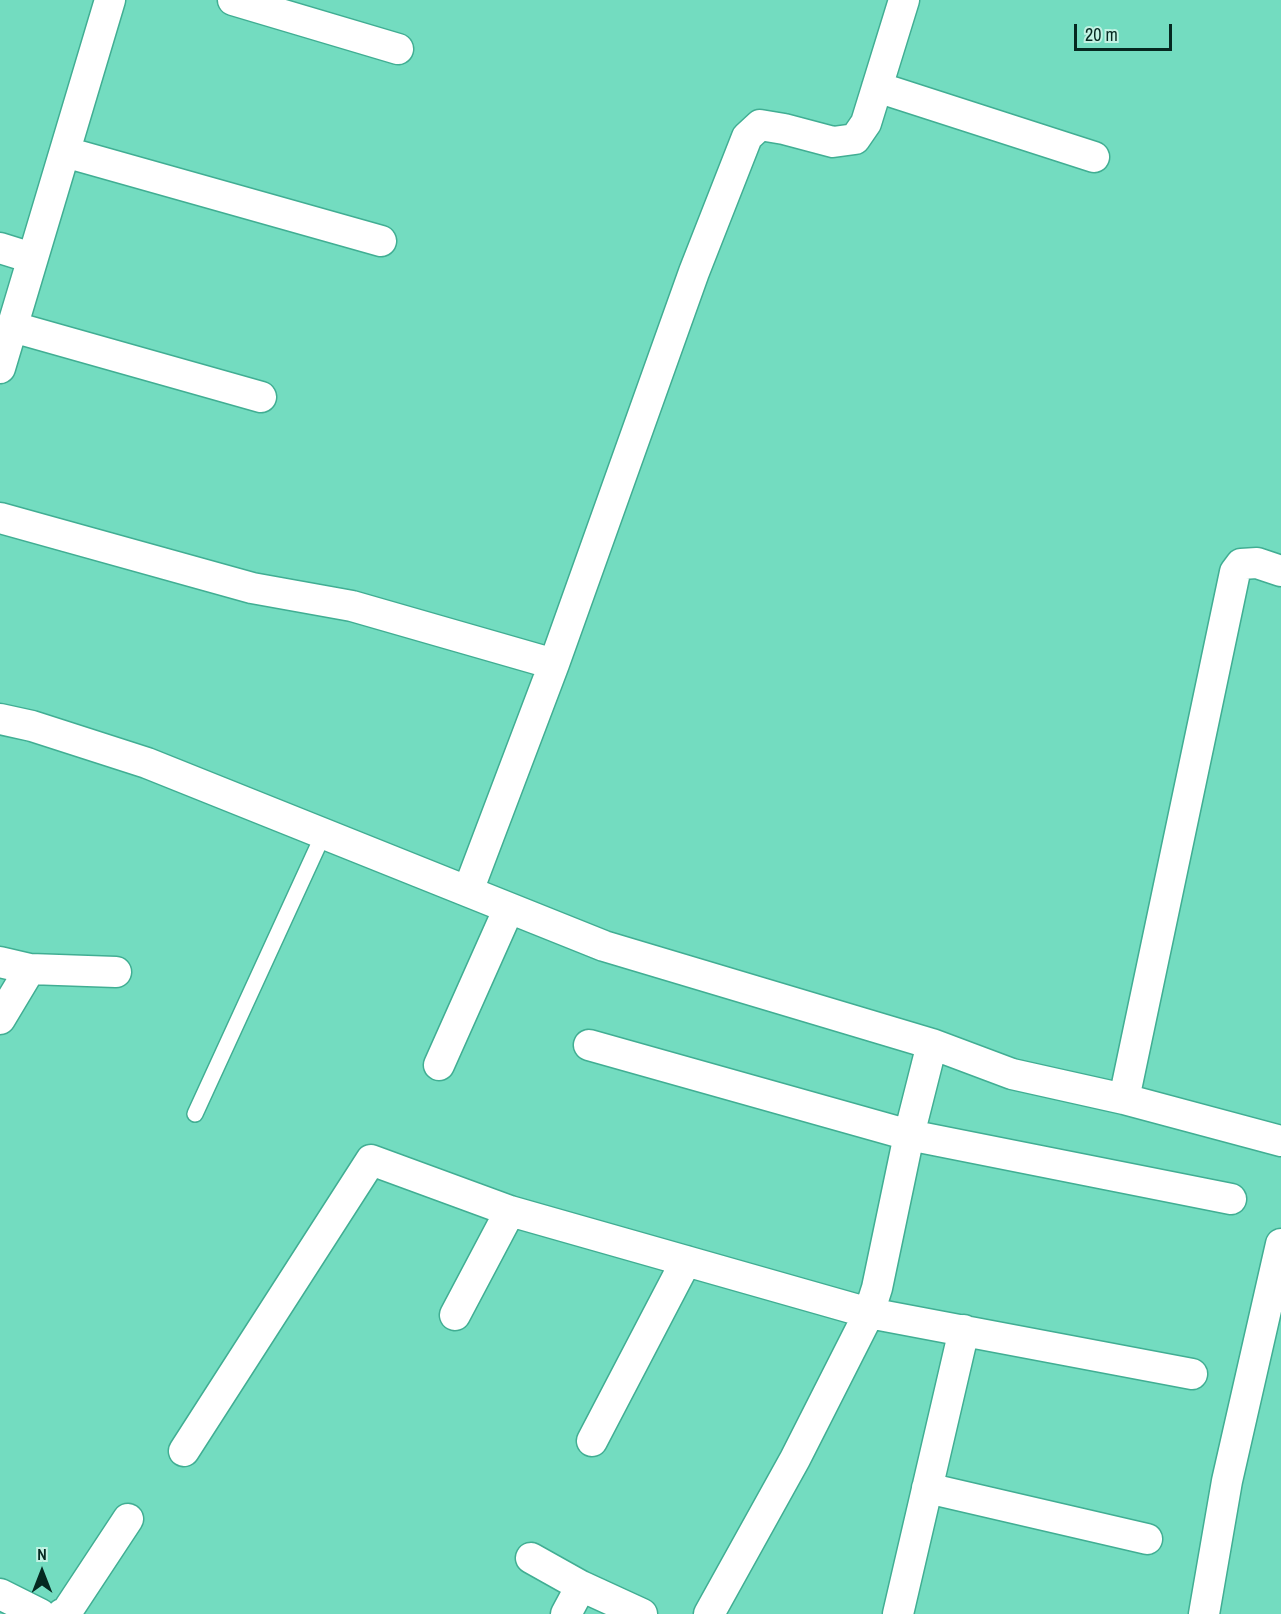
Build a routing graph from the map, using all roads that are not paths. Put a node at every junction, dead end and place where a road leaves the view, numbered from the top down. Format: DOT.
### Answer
graph roads {
  1 [pos="110,0"];
  2 [pos="233,0"];
  3 [pos="904,0"];
  4 [pos="398,49"];
  5 [pos="877,87"];
  6 [pos="65,152"];
  7 [pos="1094,158"];
  8 [pos="381,241"];
  9 [pos="0,248"];
  10 [pos="32,258"];
  11 [pos="13,327"];
  12 [pos="0,368"];
  13 [pos="261,397"];
  14 [pos="0,518"];
  15 [pos="1281,571"];
  16 [pos="554,664"];
  17 [pos="0,719"];
  18 [pos="323,835"];
  19 [pos="468,891"];
  20 [pos="509,908"];
  21 [pos="0,962"];
  22 [pos="30,969"];
  23 [pos="116,972"];
  24 [pos="0,1019"];
  25 [pos="932,1044"];
  26 [pos="589,1045"];
  27 [pos="439,1065"];
  28 [pos="1124,1099"];
  29 [pos="195,1114"];
  30 [pos="909,1135"];
  31 [pos="1281,1141"];
  32 [pos="1231,1199"];
  33 [pos="510,1212"];
  34 [pos="1281,1244"];
  35 [pos="686,1261"];
  36 [pos="1276,1285"];
  37 [pos="869,1313"];
  38 [pos="455,1315"];
  39 [pos="964,1330"];
  40 [pos="1192,1374"];
  41 [pos="592,1441"];
  42 [pos="184,1451"];
  43 [pos="927,1488"];
  44 [pos="128,1519"];
  45 [pos="1147,1539"];
  46 [pos="531,1558"];
  47 [pos="581,1586"];
  48 [pos="0,1594"];
  49 [pos="40,1614"];
  50 [pos="62,1614"];
  51 [pos="566,1614"];
  52 [pos="642,1614"];
  53 [pos="709,1614"];
  54 [pos="898,1614"];
  55 [pos="1204,1614"];
  1 -- 6 [label="street"];
  2 -- 4 [label="street"];
  3 -- 5 [label="street"];
  5 -- 7 [label="street"];
  5 -- 16 [label="street"];
  6 -- 8 [label="street"];
  6 -- 10 [label="street"];
  9 -- 10 [label="street"];
  10 -- 11 [label="street"];
  11 -- 12 [label="street"];
  11 -- 13 [label="street"];
  14 -- 16 [label="street"];
  15 -- 28 [label="street"];
  16 -- 19 [label="street"];
  17 -- 18 [label="street"];
  18 -- 19 [label="street"];
  18 -- 29 [label="lane"];
  19 -- 20 [label="street"];
  20 -- 25 [label="street"];
  20 -- 27 [label="street"];
  21 -- 22 [label="street"];
  22 -- 23 [label="street"];
  22 -- 24 [label="street"];
  25 -- 28 [label="street"];
  25 -- 30 [label="street"];
  26 -- 30 [label="street"];
  28 -- 31 [label="street"];
  30 -- 32 [label="street"];
  30 -- 37 [label="street"];
  33 -- 35 [label="street"];
  33 -- 38 [label="street"];
  33 -- 42 [label="street"];
  34 -- 36 [label="street"];
  35 -- 37 [label="street"];
  35 -- 41 [label="street"];
  36 -- 55 [label="street"];
  37 -- 39 [label="street"];
  37 -- 53 [label="street"];
  39 -- 40 [label="street"];
  39 -- 43 [label="street"];
  43 -- 45 [label="street"];
  43 -- 54 [label="street"];
  44 -- 50 [label="street"];
  46 -- 47 [label="street"];
  47 -- 51 [label="street"];
  47 -- 52 [label="street"];
  48 -- 49 [label="street"];
}
